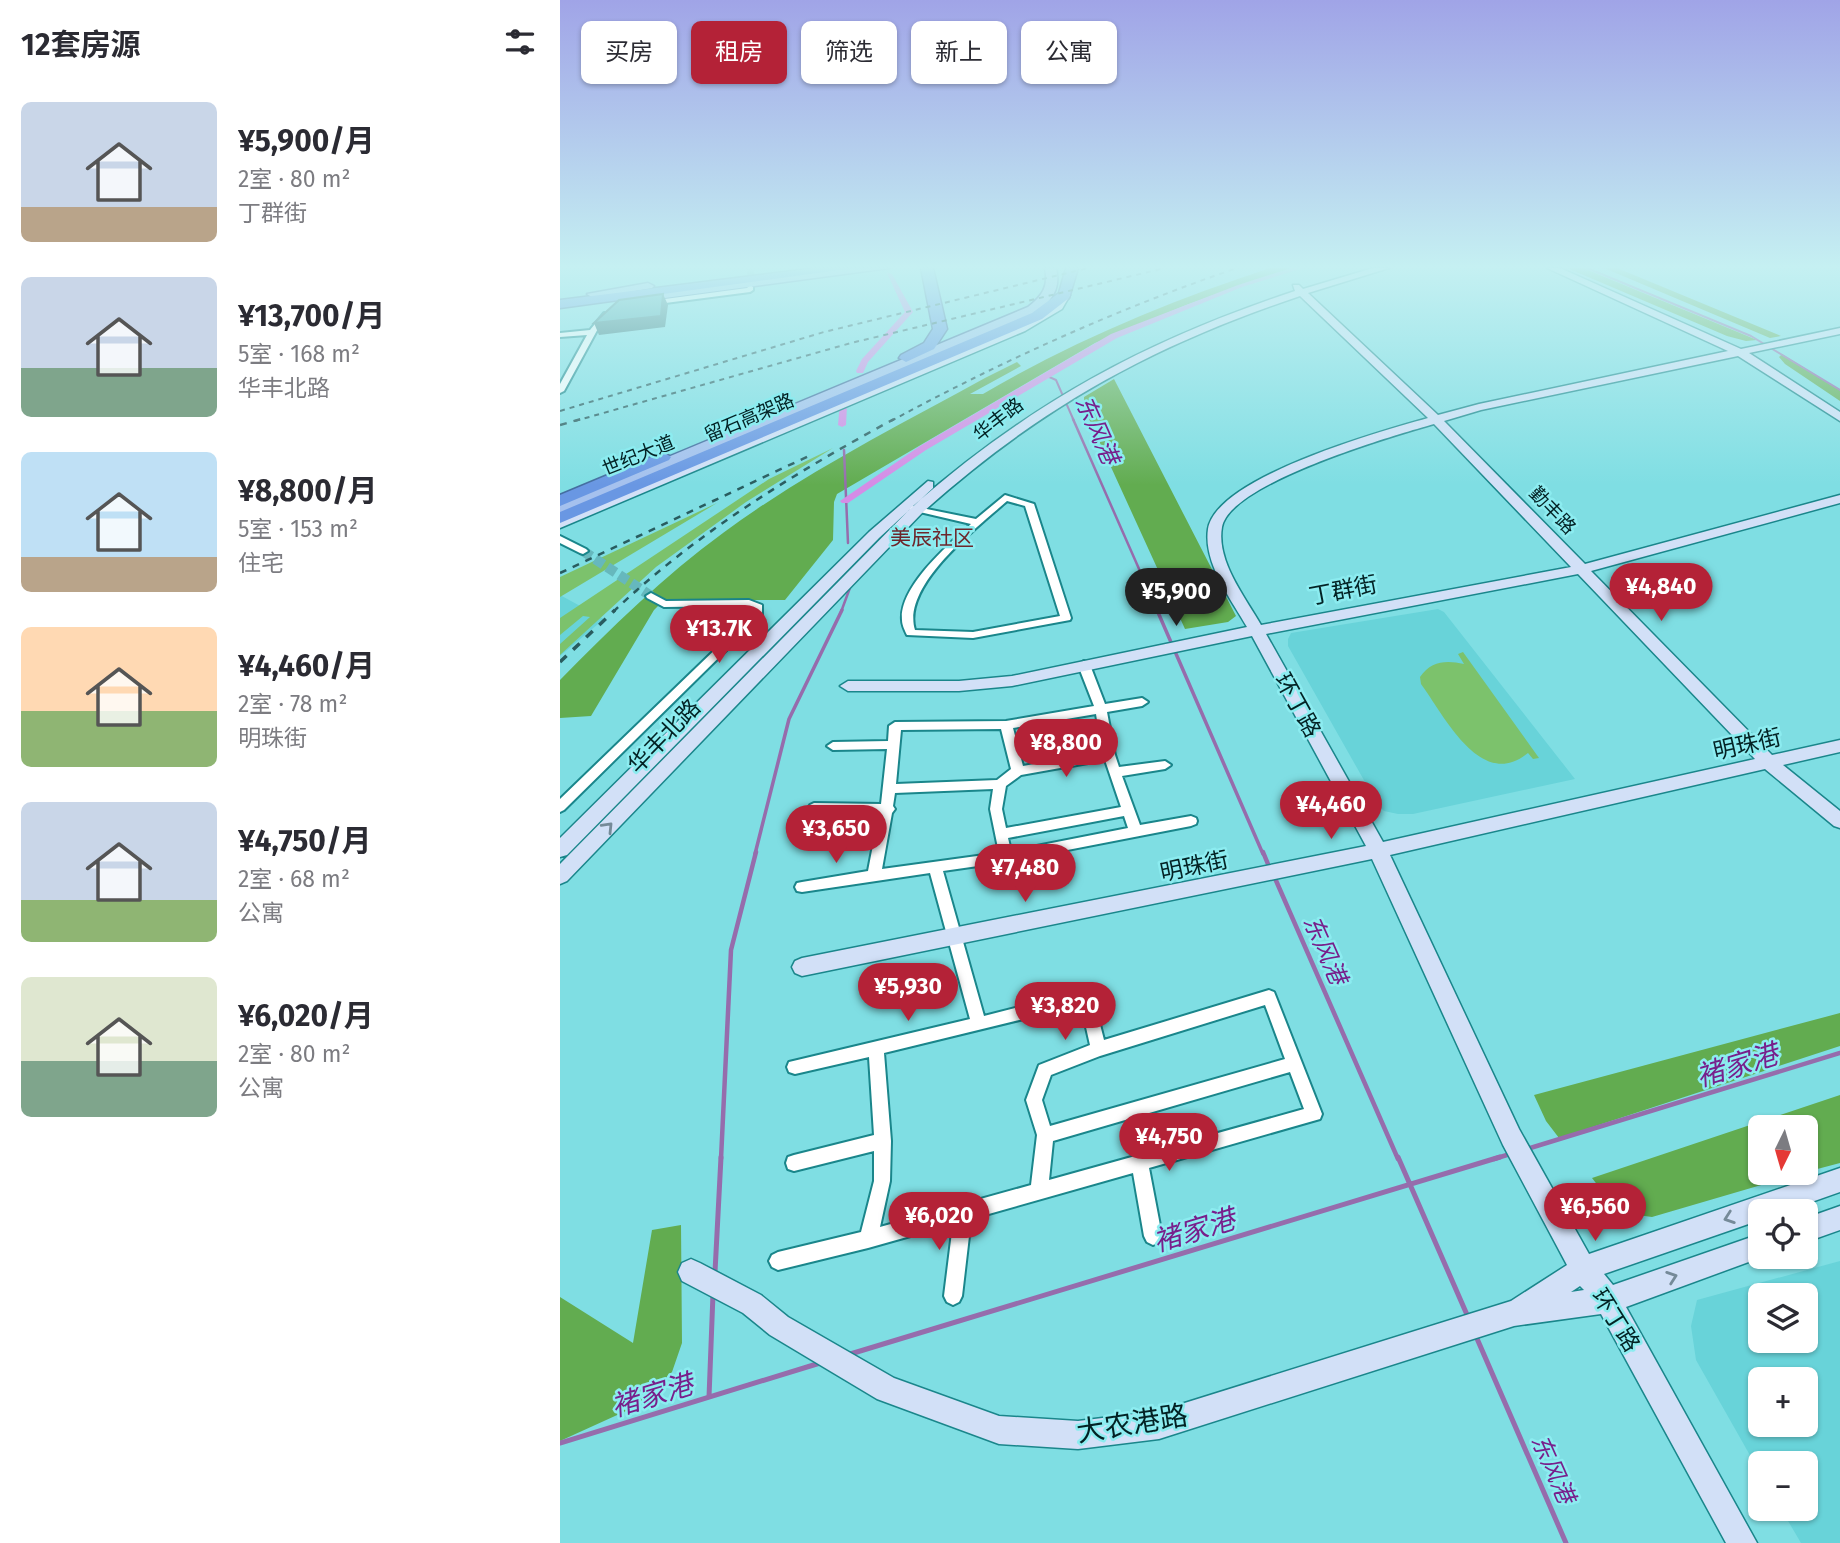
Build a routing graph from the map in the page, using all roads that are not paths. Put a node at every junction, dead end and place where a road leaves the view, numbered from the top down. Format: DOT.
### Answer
graph roads {
  1 [pos="587,340"];
  2 [pos="933,340"];
  3 [pos="961,340"];
  4 [pos="981,340"];
  5 [pos="995,340"];
  6 [pos="1171,340"];
  7 [pos="1353,340"];
  8 [pos="1713,340"];
  9 [pos="1794,340"];
  10 [pos="1740,352"];
  11 [pos="564,379"];
  12 [pos="560,391"];
  13 [pos="1840,417"];
  14 [pos="1436,419"];
  15 [pos="660,467"];
  16 [pos="611,479"];
  17 [pos="1840,499"];
  18 [pos="563,501"];
  19 [pos="911,508"];
  20 [pos="560,518"];
  21 [pos="979,523"];
  22 [pos="560,524"];
  23 [pos="560,539"];
  24 [pos="583,551"];
  25 [pos="1582,569"];
  26 [pos="651,596"];
  27 [pos="1256,630"];
  28 [pos="1084,665"];
  29 [pos="848,686"];
  30 [pos="1142,702"];
  31 [pos="1101,709"];
  32 [pos="1006,724"];
  33 [pos="833,746"];
  34 [pos="894,746"];
  35 [pos="1840,746"];
  36 [pos="1109,755"];
  37 [pos="1770,764"];
  38 [pos="1165,765"];
  39 [pos="1018,771"];
  40 [pos="1117,772"];
  41 [pos="1000,784"];
  42 [pos="888,789"];
  43 [pos="560,807"];
  44 [pos="814,808"];
  45 [pos="889,809"];
  46 [pos="1129,810"];
  47 [pos="1191,821"];
  48 [pos="1840,821"];
  49 [pos="1136,831"];
  50 [pos="1001,834"];
  51 [pos="560,850"];
  52 [pos="1378,850"];
  53 [pos="1006,857"];
  54 [pos="935,867"];
  55 [pos="560,876"];
  56 [pos="874,876"];
  57 [pos="803,887"];
  58 [pos="955,938"];
  59 [pos="802,967"];
  60 [pos="979,1024"];
  61 [pos="876,1049"];
  62 [pos="1099,1049"];
  63 [pos="1294,1064"];
  64 [pos="795,1067"];
  65 [pos="1045,1135"];
  66 [pos="883,1142"];
  67 [pos="1140,1162"];
  68 [pos="794,1163"];
  69 [pos="1840,1180"];
  70 [pos="1040,1190"];
  71 [pos="962,1212"];
  72 [pos="1840,1218"];
  73 [pos="1818,1226"];
  74 [pos="1153,1236"];
  75 [pos="868,1239"];
  76 [pos="1748,1250"];
  77 [pos="778,1261"];
  78 [pos="1583,1269"];
  79 [pos="695,1275"];
  80 [pos="953,1296"];
  81 [pos="1608,1300"];
  82 [pos="1514,1313"];
  83 [pos="1742,1543"];
  1 -- 11 [label="street"];
  2 -- 16 [label="highway"];
  3 -- 15 [label="main road, 世纪大道"];
  4 -- 20 [label="highway, 留石高架路"];
  5 -- 22 [label="main road"];
  6 -- 19 [label="main road, 华丰路"];
  7 -- 14 [label="main road, 勤丰路"];
  8 -- 10 [label="main road"];
  9 -- 10 [label="main road, 环丁路"];
  10 -- 13 [label="main road"];
  10 -- 14 [label="main road, 环丁路"];
  11 -- 12 [label="street"];
  14 -- 25 [label="main road, 勤丰路"];
  14 -- 27 [label="main road, 环丁路"];
  15 -- 16 [label="main road"];
  15 -- 18 [label="main road, 世纪大道"];
  16 -- 18 [label="highway"];
  17 -- 25 [label="main road, 丁群街"];
  19 -- 21 [label="street"];
  19 -- 51 [label="main road, 华丰北路"];
  55 -- 19 [label="main road, 华丰北路, one-way"];
  21 -- 21 [label="street"];
  23 -- 24 [label="street"];
  25 -- 27 [label="main road, 丁群街"];
  25 -- 37 [label="main road, 勤丰路"];
  26 -- 43 [label="street"];
  27 -- 28 [label="main road, 丁群街"];
  27 -- 52 [label="main road, 环丁路"];
  28 -- 29 [label="main road, 丁群街"];
  28 -- 31 [label="street"];
  30 -- 31 [label="street"];
  31 -- 32 [label="street"];
  31 -- 36 [label="street"];
  32 -- 34 [label="street"];
  32 -- 39 [label="street"];
  33 -- 34 [label="street"];
  34 -- 42 [label="street"];
  35 -- 37 [label="main road, 明珠街"];
  36 -- 39 [label="street"];
  36 -- 40 [label="street"];
  37 -- 48 [label="main road, 勤丰路"];
  37 -- 52 [label="main road, 明珠街"];
  38 -- 40 [label="street"];
  39 -- 41 [label="street"];
  40 -- 46 [label="street"];
  41 -- 42 [label="street"];
  41 -- 50 [label="street"];
  42 -- 45 [label="street"];
  44 -- 45 [label="street"];
  45 -- 56 [label="street"];
  46 -- 49 [label="street"];
  46 -- 50 [label="street"];
  47 -- 49 [label="street"];
  49 -- 53 [label="street"];
  50 -- 53 [label="street"];
  52 -- 58 [label="main road, 明珠街"];
  52 -- 78 [label="main road, 环丁路"];
  53 -- 54 [label="street"];
  54 -- 56 [label="street"];
  54 -- 58 [label="street"];
  56 -- 57 [label="street"];
  58 -- 59 [label="main road, 明珠街"];
  58 -- 60 [label="street"];
  60 -- 61 [label="street"];
  60 -- 62 [label="street"];
  61 -- 64 [label="street"];
  61 -- 66 [label="street"];
  62 -- 63 [label="street"];
  62 -- 65 [label="street"];
  63 -- 65 [label="street"];
  63 -- 67 [label="street"];
  65 -- 70 [label="street"];
  66 -- 68 [label="street"];
  66 -- 75 [label="street"];
  67 -- 70 [label="street"];
  67 -- 74 [label="street"];
  69 -- 78 [label="main road, 大农港路, one-way"];
  70 -- 71 [label="street"];
  71 -- 75 [label="street"];
  71 -- 80 [label="street"];
  72 -- 73 [label="main road"];
  75 -- 77 [label="street"];
  81 -- 76 [label="main road, 大农港路, one-way"];
  78 -- 81 [label="main road, 环丁路"];
  78 -- 82 [label="main road, 大农港路"];
  79 -- 82 [label="main road, 大农港路"];
  81 -- 82 [label="main road, 大农港路"];
  81 -- 83 [label="main road, 环丁路"];
}
